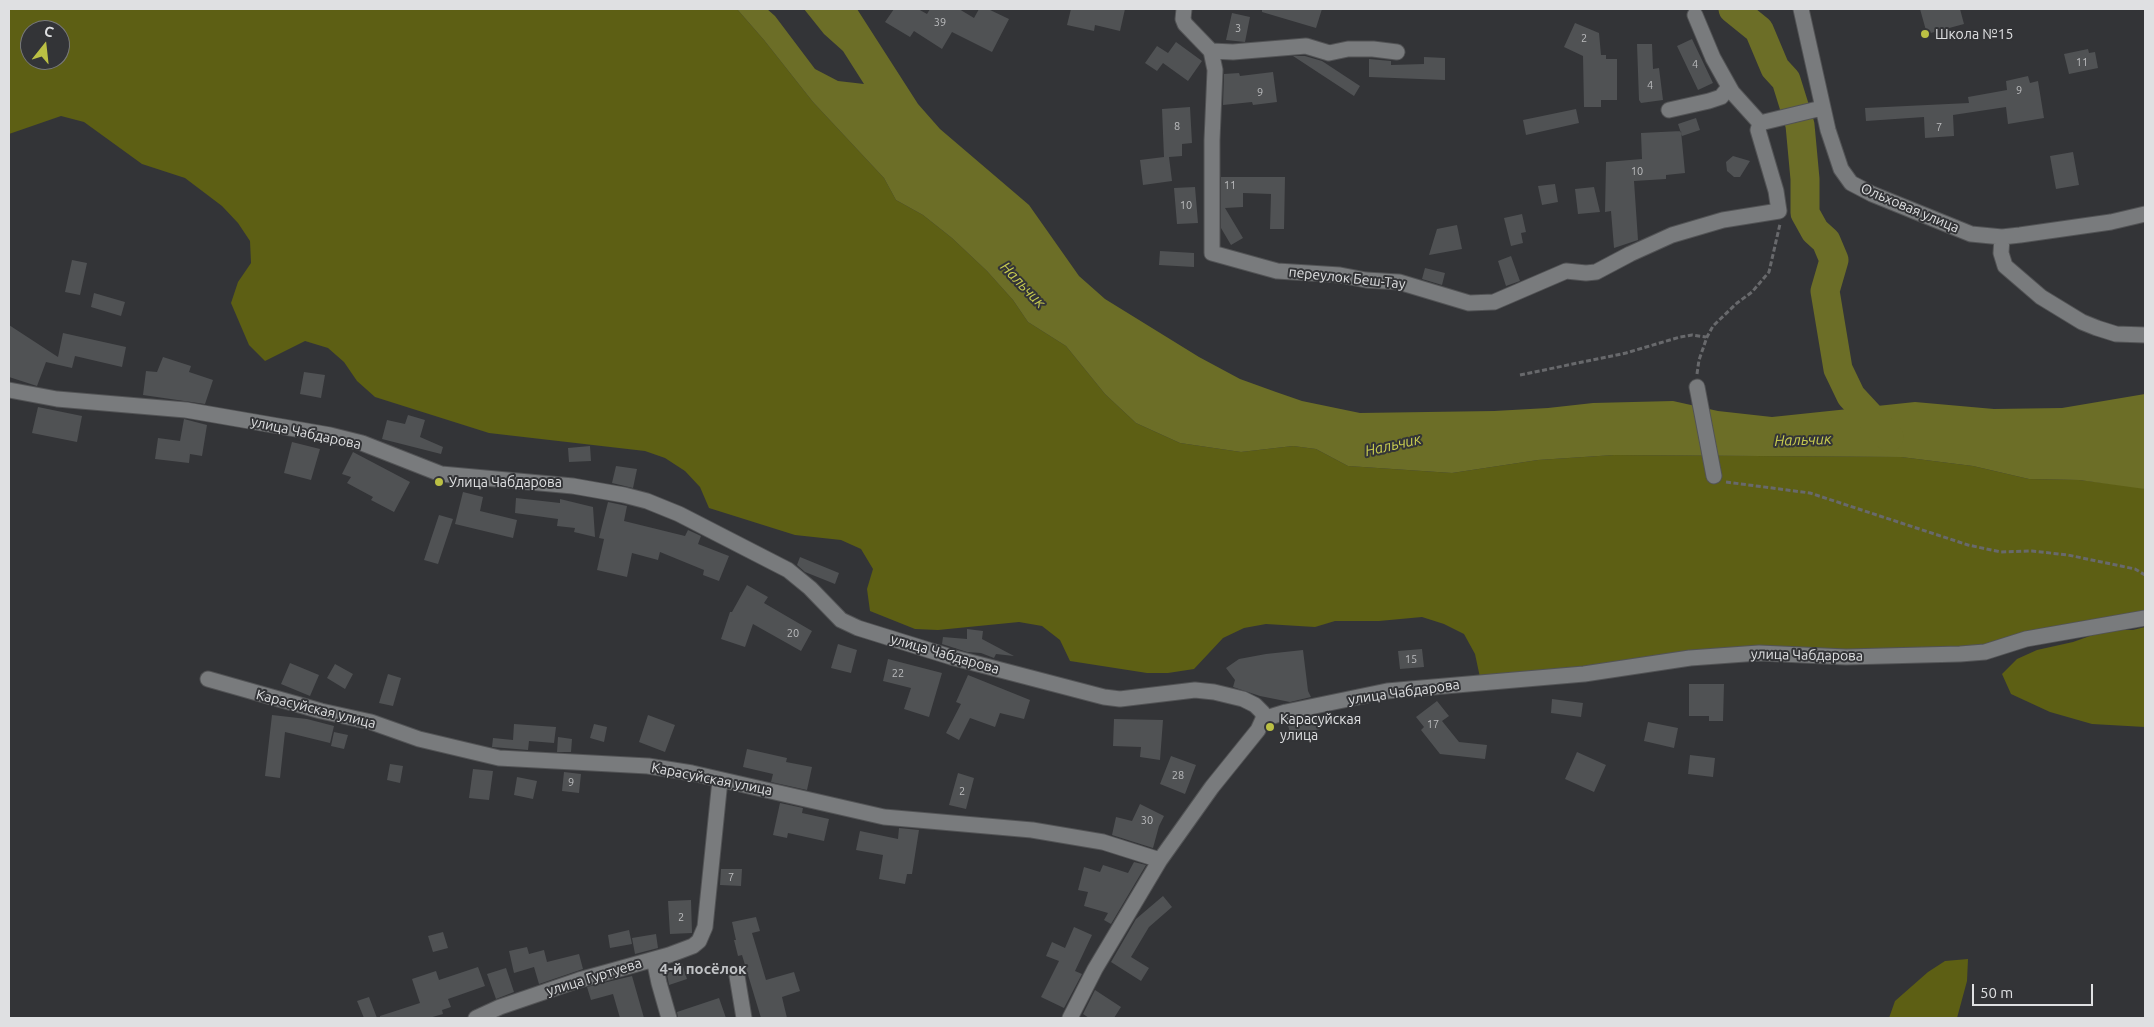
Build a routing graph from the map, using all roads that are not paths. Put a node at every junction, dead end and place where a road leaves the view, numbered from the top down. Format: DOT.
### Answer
graph roads {
  1 [pos="1184,9"];
  2 [pos="1802,9"];
  3 [pos="1695,15"];
  4 [pos="1211,51"];
  5 [pos="1397,52"];
  6 [pos="1729,87"];
  7 [pos="1816,109"];
  8 [pos="1669,110"];
  9 [pos="1766,122"];
  10 [pos="2145,214"];
  11 [pos="2002,237"];
  12 [pos="2145,335"];
  13 [pos="1697,389"];
  14 [pos="9,390"];
  15 [pos="1713,473"];
  16 [pos="2145,618"];
  17 [pos="208,679"];
  18 [pos="1263,719"];
  19 [pos="720,780"];
  20 [pos="1160,860"];
  21 [pos="654,959"];
  22 [pos="737,976"];
  23 [pos="476,1018"];
  24 [pos="669,1018"];
  25 [pos="744,1018"];
  26 [pos="1070,1018"];
  1 -- 4 [label="street"];
  2 -- 7 [label="street, Ольховая улица"];
  3 -- 6 [label="street"];
  4 -- 5 [label="street"];
  4 -- 9 [label="street, переулок Беш-Тау"];
  6 -- 8 [label="street"];
  6 -- 9 [label="street"];
  7 -- 9 [label="street"];
  7 -- 11 [label="street, Ольховая улица"];
  10 -- 11 [label="street, Ольховая улица"];
  11 -- 12 [label="street"];
  13 -- 15 [label="street"];
  14 -- 18 [label="street, улица Чабдарова"];
  16 -- 18 [label="street, улица Чабдарова"];
  17 -- 19 [label="street, Карасуйская улица"];
  18 -- 20 [label="street"];
  19 -- 20 [label="street, Карасуйская улица"];
  19 -- 21 [label="street, улица Гуртуева"];
  20 -- 26 [label="street"];
  21 -- 23 [label="street, улица Гуртуева"];
  21 -- 24 [label="street"];
  22 -- 25 [label="street"];
}
